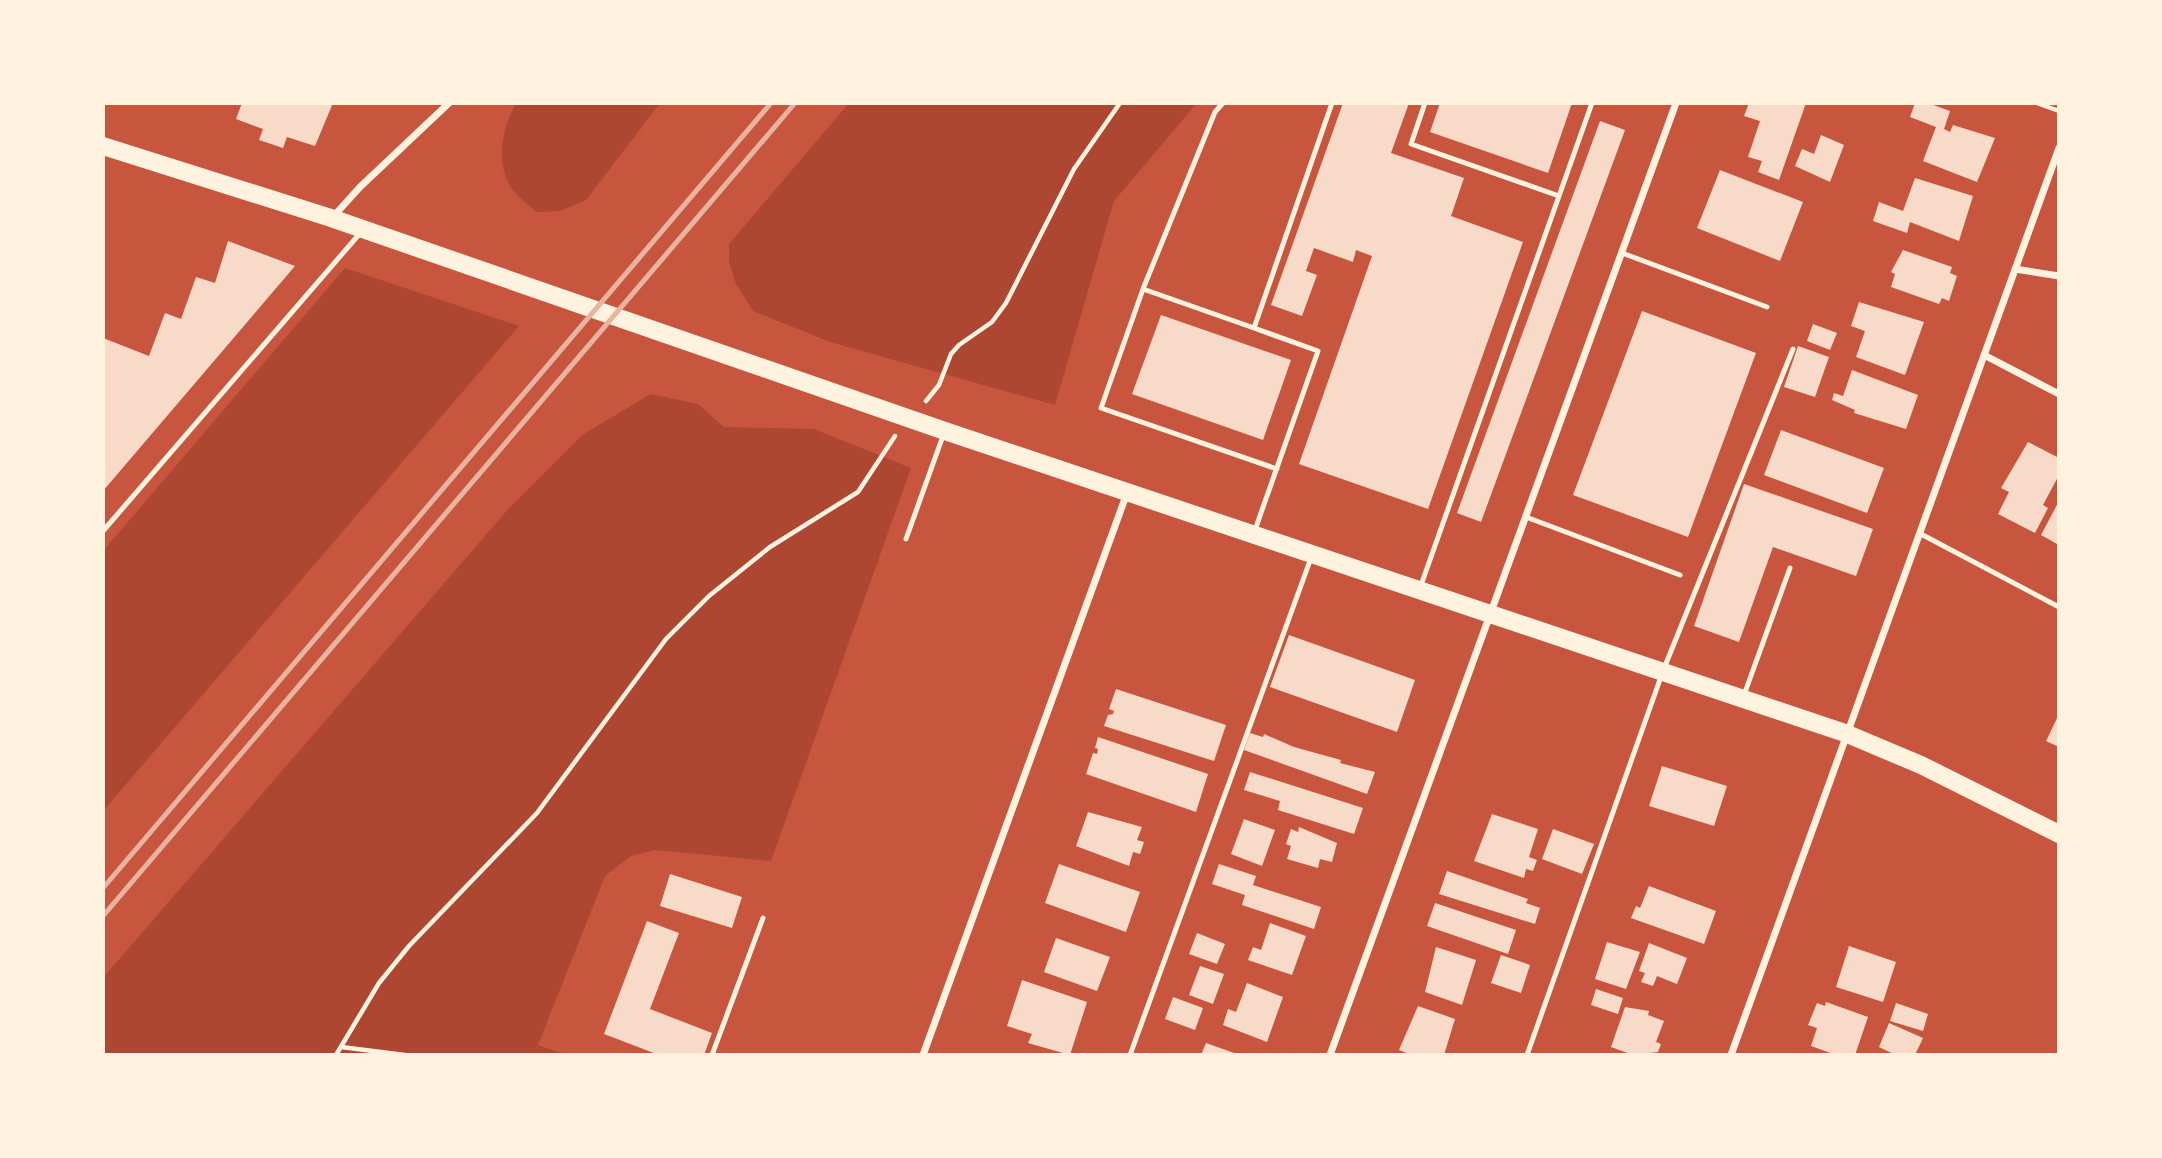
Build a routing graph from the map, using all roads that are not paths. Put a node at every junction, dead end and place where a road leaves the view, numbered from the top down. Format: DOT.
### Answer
graph roads {
  1 [pos="449,103"];
  2 [pos="1223,103"];
  3 [pos="1332,103"];
  4 [pos="1425,103"];
  5 [pos="1592,103"];
  6 [pos="1676,103"];
  7 [pos="103,146"];
  8 [pos="2059,148"];
  9 [pos="1559,196"];
  10 [pos="331,218"];
  11 [pos="363,230"];
  12 [pos="1622,253"];
  13 [pos="2015,269"];
  14 [pos="2059,276"];
  15 [pos="1143,289"];
  16 [pos="1767,307"];
  17 [pos="1254,328"];
  18 [pos="1793,349"];
  19 [pos="1983,355"];
  20 [pos="2059,394"];
  21 [pos="945,431"];
  22 [pos="1277,469"];
  23 [pos="1128,493"];
  24 [pos="1526,517"];
  25 [pos="103,531"];
  26 [pos="1918,533"];
  27 [pos="1254,534"];
  28 [pos="906,539"];
  29 [pos="1312,554"];
  30 [pos="1790,568"];
  31 [pos="1680,575"];
  32 [pos="1419,591"];
  33 [pos="2059,607"];
  34 [pos="1491,615"];
  35 [pos="1663,671"];
  36 [pos="1743,698"];
  37 [pos="1845,733"];
  38 [pos="2059,834"];
  39 [pos="763,918"];
  40 [pos="712,1055"];
  41 [pos="923,1055"];
  42 [pos="1130,1055"];
  43 [pos="1330,1055"];
  44 [pos="1527,1055"];
  45 [pos="1731,1055"];
  1 -- 10 [label="street"];
  2 -- 15 [label="lane"];
  3 -- 17 [label="lane"];
  4 -- 9 [label="lane"];
  5 -- 9 [label="lane"];
  6 -- 12 [label="street"];
  7 -- 10 [label="main road"];
  8 -- 13 [label="street"];
  9 -- 32 [label="lane"];
  10 -- 11 [label="main road"];
  11 -- 21 [label="main road"];
  11 -- 25 [label="lane"];
  12 -- 16 [label="lane"];
  12 -- 24 [label="street"];
  13 -- 14 [label="street"];
  13 -- 19 [label="street"];
  15 -- 17 [label="lane"];
  15 -- 22 [label="lane"];
  17 -- 22 [label="lane"];
  18 -- 35 [label="lane"];
  19 -- 20 [label="street"];
  19 -- 26 [label="street"];
  21 -- 23 [label="main road"];
  21 -- 28 [label="lane"];
  22 -- 27 [label="lane"];
  23 -- 27 [label="main road"];
  23 -- 41 [label="street"];
  24 -- 31 [label="lane"];
  24 -- 34 [label="street"];
  26 -- 33 [label="lane"];
  26 -- 37 [label="street"];
  27 -- 29 [label="main road"];
  29 -- 32 [label="main road"];
  29 -- 42 [label="lane"];
  30 -- 36 [label="lane"];
  32 -- 34 [label="main road"];
  34 -- 35 [label="main road"];
  34 -- 43 [label="street"];
  35 -- 36 [label="main road"];
  35 -- 44 [label="lane"];
  36 -- 37 [label="main road"];
  37 -- 38 [label="main road"];
  37 -- 45 [label="street"];
  39 -- 40 [label="lane"];
}
